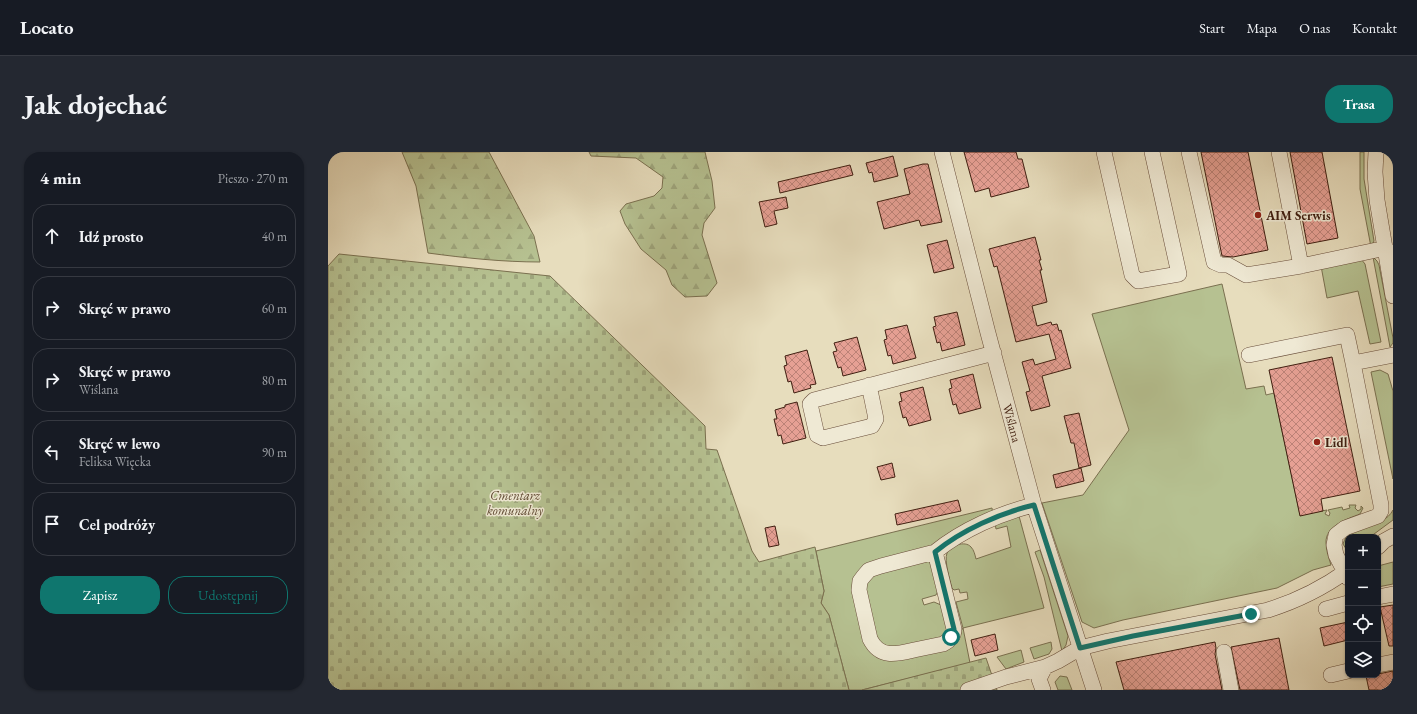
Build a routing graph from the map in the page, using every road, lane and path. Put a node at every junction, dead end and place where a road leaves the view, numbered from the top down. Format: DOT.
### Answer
graph roads {
  1 [pos="942,152"];
  2 [pos="1104,152"];
  3 [pos="1152,152"];
  4 [pos="1189,152"];
  5 [pos="1279,152"];
  6 [pos="1376,152"];
  7 [pos="1386,248"];
  8 [pos="1301,266"];
  9 [pos="1393,296"];
  10 [pos="994,353"];
  11 [pos="1249,355"];
  12 [pos="1393,355"];
  13 [pos="1353,363"];
  14 [pos="869,385"];
  15 [pos="1034,505"];
  16 [pos="1393,536"];
  17 [pos="1381,544"];
  18 [pos="1393,547"];
  19 [pos="935,552"];
  20 [pos="1381,552"];
  21 [pos="1345,570"];
  22 [pos="1345,574"];
  23 [pos="1393,594"];
  24 [pos="1381,596"];
  25 [pos="1345,604"];
  26 [pos="1326,608"];
  27 [pos="1080,648"];
  28 [pos="1224,652"];
  29 [pos="1393,662"];
  30 [pos="1381,664"];
  31 [pos="1045,667"];
  32 [pos="1345,672"];
  33 [pos="1332,675"];
  34 [pos="968,690"];
  35 [pos="1043,690"];
  36 [pos="1094,690"];
  37 [pos="1231,690"];
  1 -- 10 [label="street, Wiślana"];
  2 -- 3 [label="street"];
  4 -- 8 [label="street"];
  5 -- 8 [label="street"];
  6 -- 7 [label="street"];
  7 -- 8 [label="street"];
  7 -- 9 [label="street"];
  10 -- 14 [label="street"];
  10 -- 15 [label="street, Wiślana"];
  11 -- 13 [label="street"];
  12 -- 13 [label="street"];
  13 -- 21 [label="street"];
  14 -- 14 [label="street"];
  15 -- 19 [label="street"];
  15 -- 27 [label="street, Wiślana"];
  16 -- 17 [label="street"];
  18 -- 20 [label="street"];
  19 -- 19 [label="street"];
  22 -- 27 [label="street"];
  23 -- 24 [label="street"];
  25 -- 26 [label="street"];
  27 -- 31 [label="street"];
  27 -- 36 [label="street, Wiślana"];
  28 -- 37 [label="street"];
  29 -- 30 [label="street"];
  31 -- 34 [label="street"];
  31 -- 35 [label="street"];
  32 -- 33 [label="street"];
}
